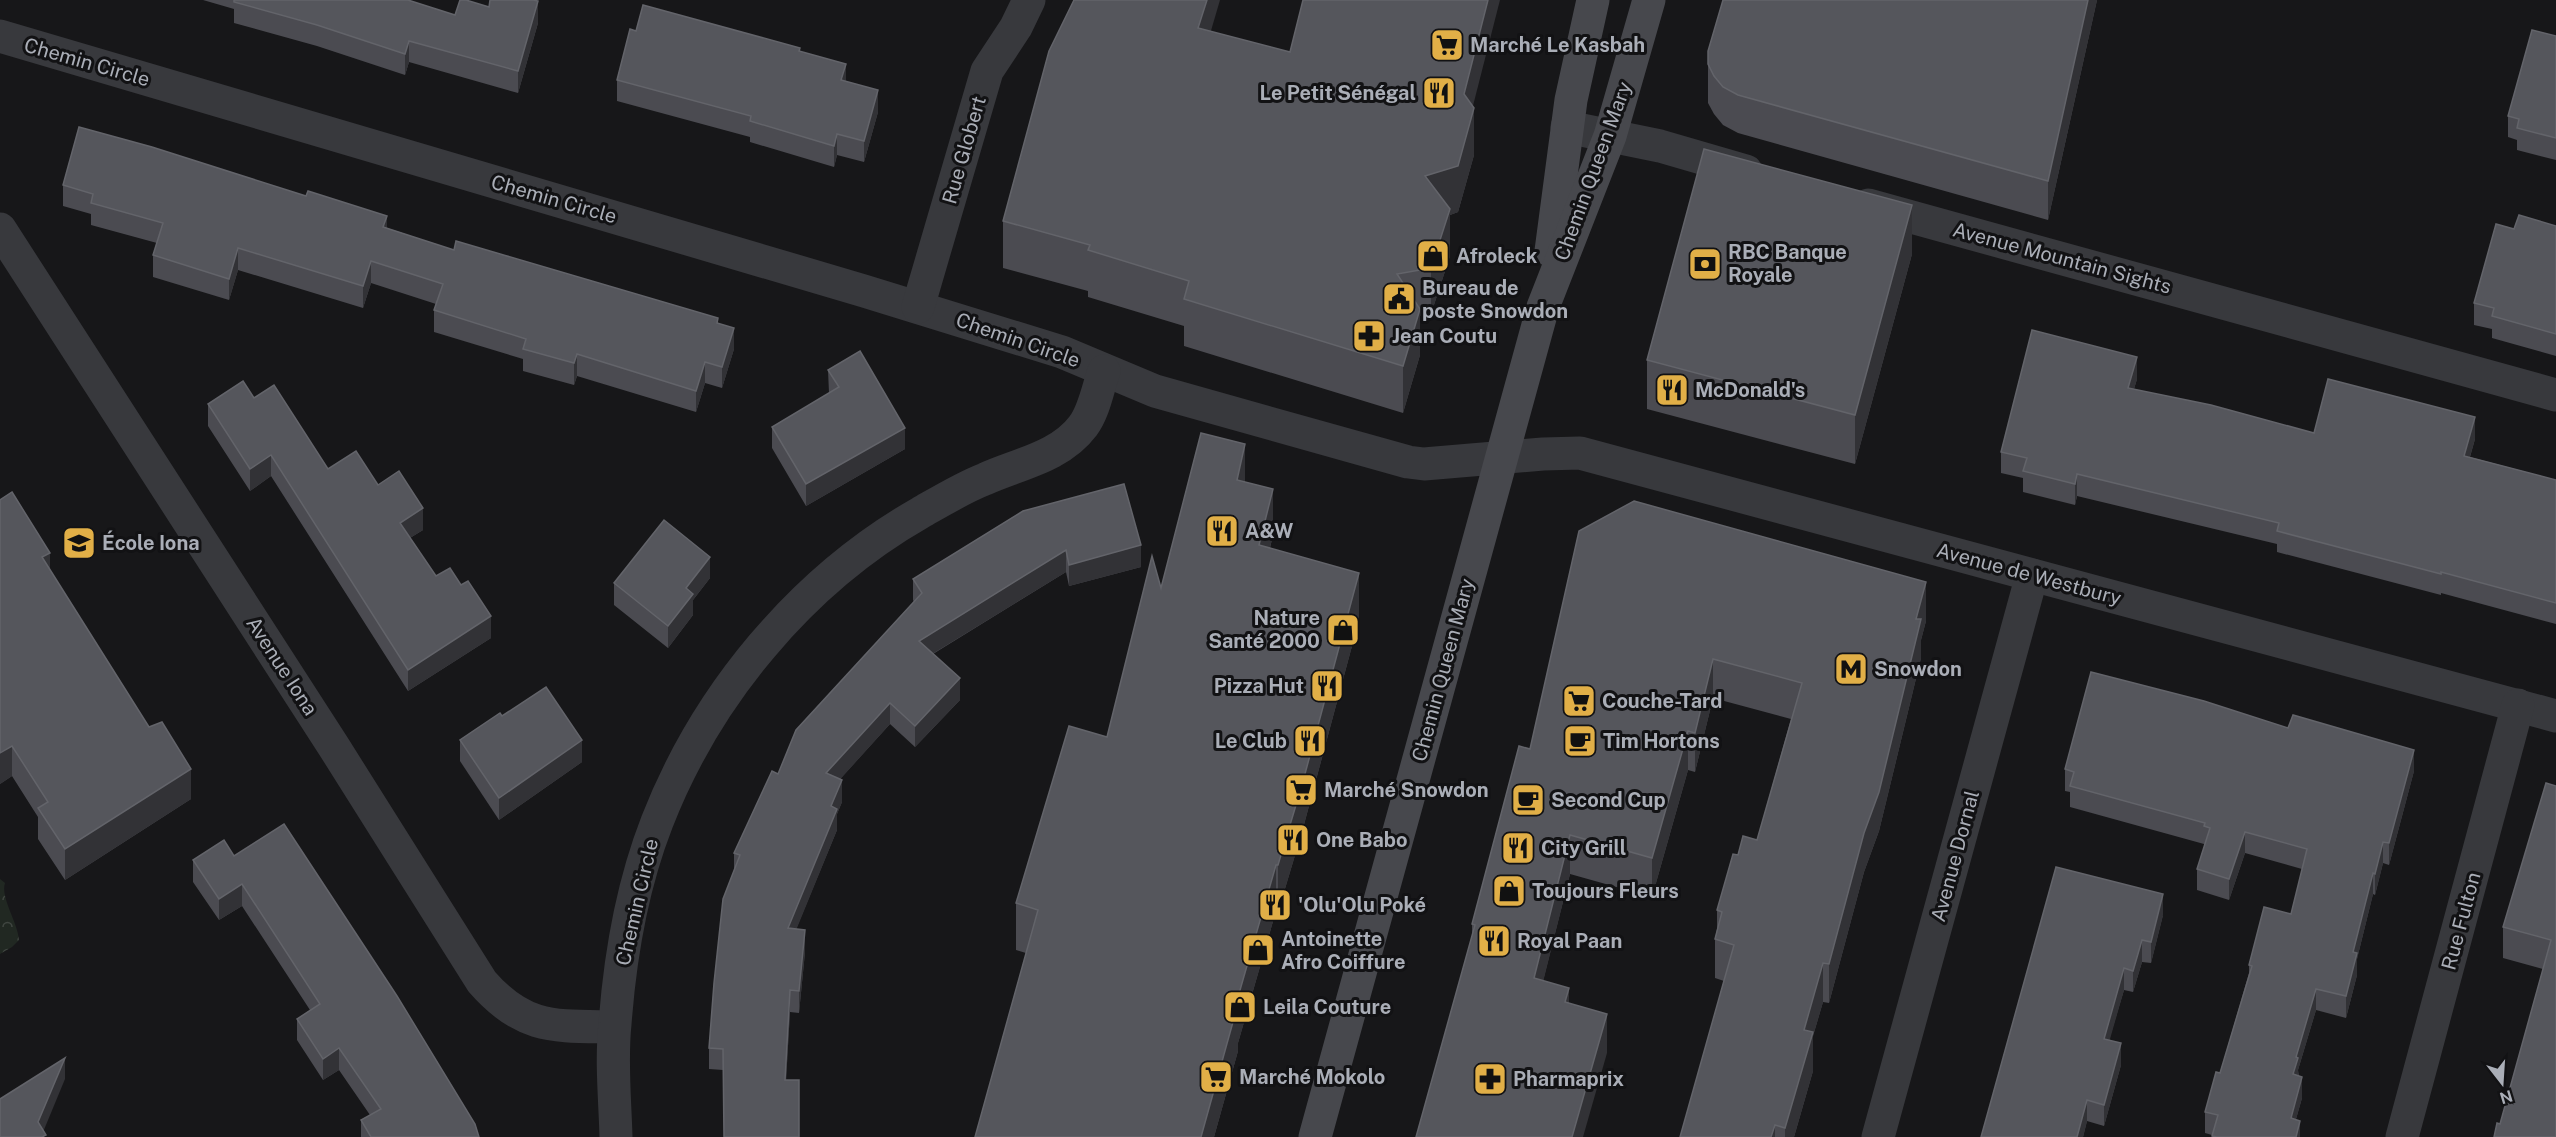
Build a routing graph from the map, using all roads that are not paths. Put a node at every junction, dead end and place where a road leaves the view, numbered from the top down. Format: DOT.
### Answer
graph roads {
  1 [pos="1029,0"];
  2 [pos="1593,0"];
  3 [pos="1649,0"];
  4 [pos="0,36"];
  5 [pos="1567,127"];
  6 [pos="1610,136"];
  7 [pos="1778,179"];
  8 [pos="1835,195"];
  9 [pos="0,229"];
  10 [pos="1543,307"];
  11 [pos="918,308"];
  12 [pos="1104,371"];
  13 [pos="2556,395"];
  14 [pos="1500,458"];
  15 [pos="2032,575"];
  16 [pos="2518,705"];
  17 [pos="2556,716"];
  18 [pos="614,1027"];
  19 [pos="616,1137"];
  20 [pos="1315,1137"];
  21 [pos="1878,1137"];
  22 [pos="2402,1137"];
  1 -- 11 [label="street, Rue Globert"];
  2 -- 5 [label="street, Chemin Queen Mary"];
  3 -- 6 [label="street, Chemin Queen Mary"];
  4 -- 11 [label="street, Chemin Circle"];
  5 -- 6 [label="street"];
  5 -- 10 [label="street, Chemin Queen Mary"];
  6 -- 7 [label="street"];
  6 -- 10 [label="street, Chemin Queen Mary"];
  8 -- 13 [label="street, Avenue Mountain Sights"];
  9 -- 18 [label="street, Avenue Iona"];
  10 -- 14 [label="street, Chemin Queen Mary"];
  11 -- 12 [label="street, Chemin Circle"];
  12 -- 14 [label="street, Chemin Circle"];
  12 -- 18 [label="street, Chemin Circle"];
  14 -- 15 [label="street, Avenue de Westbury"];
  14 -- 20 [label="street, Chemin Queen Mary"];
  15 -- 16 [label="street, Avenue de Westbury"];
  15 -- 21 [label="street, Avenue Dornal"];
  16 -- 17 [label="street, Avenue de Westbury"];
  16 -- 22 [label="street, Rue Fulton"];
  18 -- 19 [label="street, Chemin Circle"];
}
